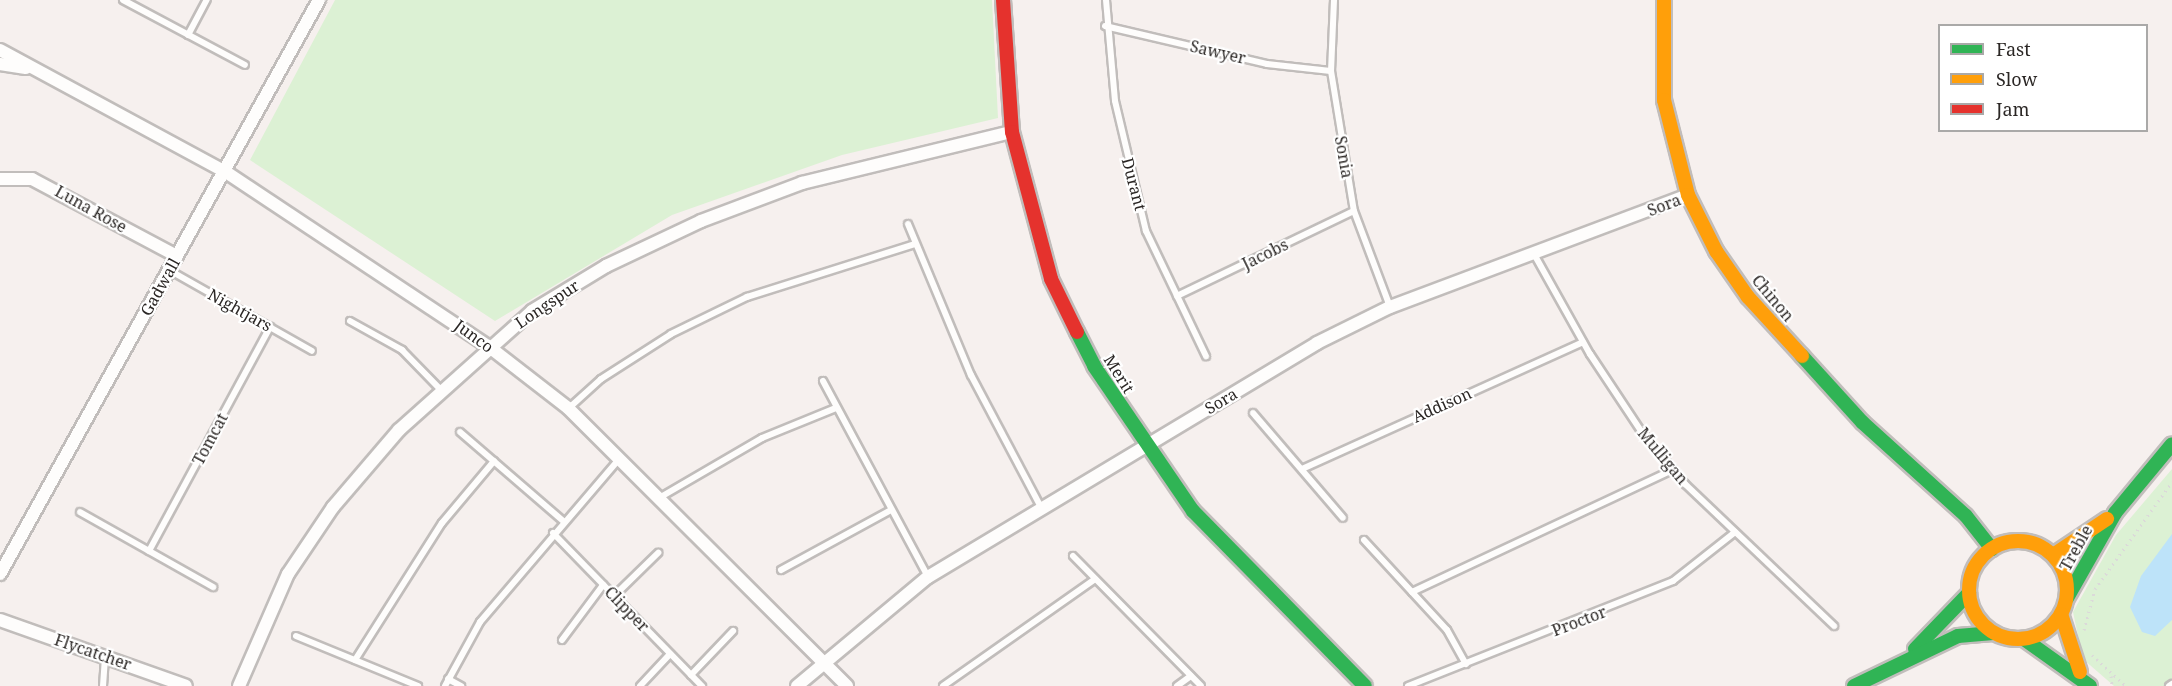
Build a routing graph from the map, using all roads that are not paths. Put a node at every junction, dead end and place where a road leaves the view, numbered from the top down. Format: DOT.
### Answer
graph roads {
  1 [pos="123,0"];
  2 [pos="207,0"];
  3 [pos="319,0"];
  4 [pos="1003,0"];
  5 [pos="1106,0"];
  6 [pos="1334,0"];
  7 [pos="1664,0"];
  8 [pos="1105,26"];
  9 [pos="188,35"];
  10 [pos="0,50"];
  11 [pos="0,64"];
  12 [pos="245,65"];
  13 [pos="37,69"];
  14 [pos="1331,70"];
  15 [pos="1012,132"];
  16 [pos="226,172"];
  17 [pos="0,179"];
  18 [pos="1688,195"];
  19 [pos="1354,212"];
  20 [pos="908,224"];
  21 [pos="915,244"];
  22 [pos="1534,254"];
  23 [pos="177,256"];
  24 [pos="169,270"];
  25 [pos="1177,296"];
  26 [pos="1389,307"];
  27 [pos="351,321"];
  28 [pos="270,327"];
  29 [pos="1583,342"];
  30 [pos="488,346"];
  31 [pos="312,351"];
  32 [pos="1206,356"];
  33 [pos="823,381"];
  34 [pos="441,390"];
  35 [pos="568,408"];
  36 [pos="836,408"];
  37 [pos="1253,413"];
  38 [pos="460,432"];
  39 [pos="2172,444"];
  40 [pos="1146,446"];
  41 [pos="619,458"];
  42 [pos="494,461"];
  43 [pos="1302,469"];
  44 [pos="1673,470"];
  45 [pos="659,498"];
  46 [pos="1041,507"];
  47 [pos="891,510"];
  48 [pos="80,512"];
  49 [pos="2115,513"];
  50 [pos="1343,518"];
  51 [pos="563,521"];
  52 [pos="1736,532"];
  53 [pos="553,533"];
  54 [pos="1364,540"];
  55 [pos="1992,549"];
  56 [pos="149,551"];
  57 [pos="658,553"];
  58 [pos="2053,555"];
  59 [pos="1073,556"];
  60 [pos="781,570"];
  61 [pos="0,574"];
  62 [pos="928,577"];
  63 [pos="1095,579"];
  64 [pos="603,585"];
  65 [pos="213,587"];
  66 [pos="1412,592"];
  67 [pos="1968,593"];
  68 [pos="614,596"];
  69 [pos="2067,599"];
  70 [pos="2061,614"];
  71 [pos="0,620"];
  72 [pos="1834,626"];
  73 [pos="733,631"];
  74 [pos="1993,633"];
  75 [pos="296,636"];
  76 [pos="2024,639"];
  77 [pos="562,640"];
  78 [pos="670,654"];
  79 [pos="1911,654"];
  80 [pos="105,655"];
  81 [pos="355,660"];
  82 [pos="822,661"];
  83 [pos="1466,664"];
  84 [pos="691,675"];
  85 [pos="1191,676"];
  86 [pos="448,679"];
  87 [pos="2087,683"];
  88 [pos="103,686"];
  89 [pos="186,686"];
  90 [pos="239,686"];
  91 [pos="418,686"];
  92 [pos="445,686"];
  93 [pos="461,686"];
  94 [pos="640,686"];
  95 [pos="702,686"];
  96 [pos="797,686"];
  97 [pos="847,686"];
  98 [pos="943,686"];
  99 [pos="1177,686"];
  100 [pos="1201,686"];
  101 [pos="1365,686"];
  102 [pos="1408,686"];
  103 [pos="1854,686"];
  1 -- 9 [label="lane"];
  2 -- 9 [label="lane"];
  3 -- 16 [label="street, Gadwall"];
  4 -- 15 [label="street, Merit"];
  5 -- 8 [label="lane, Durant"];
  6 -- 14 [label="lane, Sonia"];
  7 -- 18 [label="street, Chinon"];
  8 -- 14 [label="lane, Sawyer"];
  8 -- 25 [label="lane, Durant"];
  9 -- 12 [label="lane"];
  10 -- 13 [label="street, Junco"];
  11 -- 13 [label="street, Junco"];
  13 -- 16 [label="street, Junco"];
  14 -- 19 [label="lane, Sonia"];
  15 -- 30 [label="street, Longspur"];
  15 -- 40 [label="street, Merit"];
  16 -- 23 [label="street, Gadwall"];
  16 -- 30 [label="street, Junco"];
  17 -- 23 [label="street, Luna Rose"];
  18 -- 22 [label="street, Sora"];
  18 -- 55 [label="street, Chinon"];
  19 -- 25 [label="lane, Jacobs"];
  19 -- 26 [label="lane, Sonia"];
  20 -- 21 [label="lane"];
  21 -- 35 [label="lane"];
  21 -- 46 [label="lane"];
  22 -- 26 [label="street, Sora"];
  22 -- 29 [label="lane, Mulligan"];
  23 -- 24 [label="street, Gadwall"];
  24 -- 28 [label="lane, Nightjars"];
  24 -- 61 [label="street, Gadwall"];
  25 -- 32 [label="lane, Durant"];
  26 -- 40 [label="street, Sora"];
  27 -- 34 [label="lane"];
  28 -- 31 [label="lane, Nightjars"];
  28 -- 56 [label="lane, Tomcat"];
  29 -- 43 [label="lane, Addison"];
  29 -- 44 [label="lane, Mulligan"];
  30 -- 34 [label="street, Longspur"];
  30 -- 35 [label="street, Junco"];
  33 -- 36 [label="lane"];
  34 -- 90 [label="street, Longspur"];
  35 -- 41 [label="street, Junco"];
  36 -- 45 [label="lane"];
  36 -- 47 [label="lane"];
  37 -- 43 [label="lane"];
  38 -- 42 [label="lane"];
  39 -- 49 [label="street, Treble"];
  40 -- 46 [label="street, Sora"];
  40 -- 101 [label="street, Merit"];
  41 -- 45 [label="street, Junco"];
  41 -- 51 [label="lane"];
  42 -- 51 [label="lane"];
  42 -- 81 [label="lane"];
  43 -- 50 [label="lane"];
  44 -- 52 [label="lane, Mulligan"];
  44 -- 66 [label="lane"];
  45 -- 82 [label="street, Junco"];
  46 -- 62 [label="street, Sora"];
  47 -- 60 [label="lane"];
  47 -- 62 [label="lane"];
  48 -- 56 [label="lane"];
  49 -- 58 [label="street, Treble"];
  49 -- 69 [label="street, Treble"];
  51 -- 53 [label="lane"];
  52 -- 72 [label="lane, Mulligan"];
  52 -- 83 [label="lane, Proctor"];
  53 -- 64 [label="lane, Clipper"];
  53 -- 86 [label="lane"];
  54 -- 66 [label="lane"];
  55 -- 58 [label="street"];
  55 -- 67 [label="street"];
  56 -- 65 [label="lane"];
  57 -- 68 [label="lane"];
  58 -- 69 [label="street"];
  59 -- 63 [label="lane"];
  62 -- 82 [label="street, Sora"];
  63 -- 85 [label="lane"];
  63 -- 98 [label="lane"];
  64 -- 68 [label="lane, Clipper"];
  64 -- 77 [label="lane"];
  66 -- 83 [label="lane"];
  67 -- 74 [label="street"];
  67 -- 79 [label="street"];
  68 -- 78 [label="lane, Clipper"];
  69 -- 70 [label="street"];
  70 -- 76 [label="street"];
  70 -- 87 [label="street"];
  71 -- 80 [label="street, Flycatcher"];
  73 -- 84 [label="lane"];
  74 -- 76 [label="street"];
  74 -- 79 [label="street"];
  75 -- 81 [label="lane"];
  76 -- 87 [label="street"];
  78 -- 84 [label="lane, Clipper"];
  78 -- 94 [label="lane"];
  79 -- 103 [label="street"];
  80 -- 88 [label="lane"];
  80 -- 89 [label="street, Flycatcher"];
  81 -- 91 [label="lane"];
  82 -- 96 [label="street, Sora"];
  82 -- 97 [label="street, Junco"];
  83 -- 102 [label="lane, Proctor"];
  84 -- 95 [label="lane, Clipper"];
  85 -- 99 [label="lane"];
  85 -- 100 [label="lane"];
  86 -- 92 [label="lane"];
  86 -- 93 [label="lane"];
}
